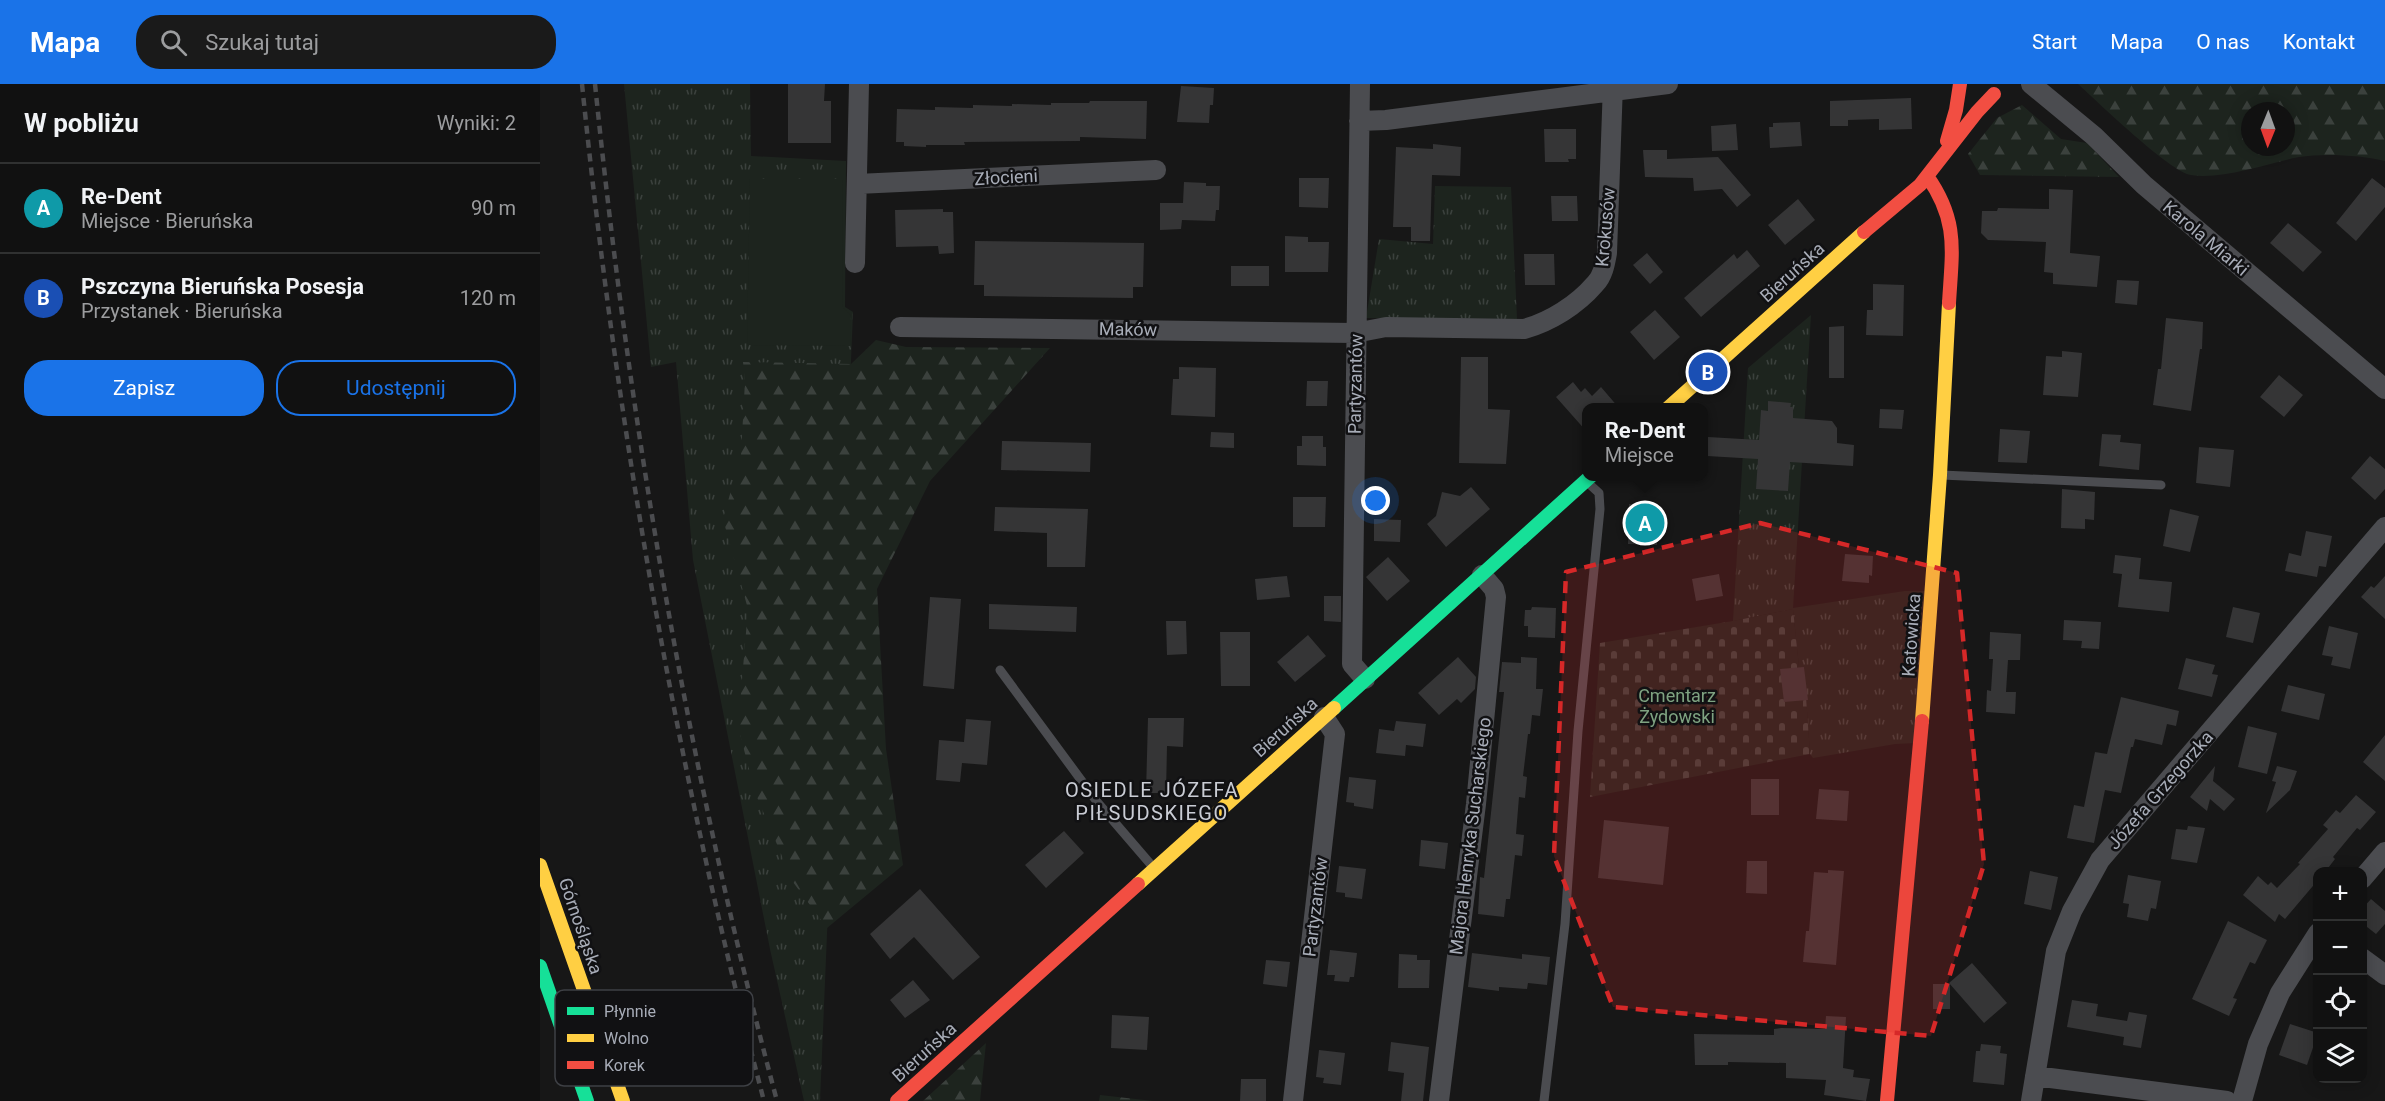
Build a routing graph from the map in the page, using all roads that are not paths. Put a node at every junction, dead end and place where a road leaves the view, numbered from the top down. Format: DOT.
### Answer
graph roads {
  1 [pos="859,84"];
  2 [pos="1360,84"];
  3 [pos="1668,84"];
  4 [pos="1960,84"];
  5 [pos="1966,84"];
  6 [pos="2031,84"];
  7 [pos="1613,88"];
  8 [pos="1359,121"];
  9 [pos="1939,162"];
  10 [pos="1156,170"];
  11 [pos="1927,176"];
  12 [pos="857,184"];
  13 [pos="855,264"];
  14 [pos="900,327"];
  15 [pos="1355,333"];
  16 [pos="2385,389"];
  17 [pos="1674,403"];
  18 [pos="1940,475"];
  19 [pos="1586,481"];
  20 [pos="1590,481"];
  21 [pos="2161,485"];
  22 [pos="2385,527"];
  23 [pos="1482,575"];
  24 [pos="1000,670"];
  25 [pos="1365,679"];
  26 [pos="1324,717"];
  27 [pos="2385,852"];
  28 [pos="540,865"];
  29 [pos="1154,869"];
  30 [pos="2367,873"];
  31 [pos="2313,941"];
  32 [pos="2367,962"];
  33 [pos="540,966"];
  34 [pos="2385,975"];
  35 [pos="584,990"];
  36 [pos="555,1009"];
  37 [pos="2035,1076"];
  38 [pos="582,1086"];
  39 [pos="618,1086"];
  40 [pos="587,1101"];
  41 [pos="623,1101"];
  42 [pos="897,1101"];
  43 [pos="1293,1101"];
  44 [pos="1439,1101"];
  45 [pos="1544,1101"];
  46 [pos="1887,1101"];
  47 [pos="2031,1101"];
  48 [pos="2227,1101"];
  49 [pos="2242,1101"];
  1 -- 12 [label="street"];
  2 -- 8 [label="street, Partyzantów"];
  3 -- 7 [label="street"];
  4 -- 9 [label="street, Bieruńska"];
  5 -- 9 [label="street, Bieruńska"];
  6 -- 16 [label="street, Karola Miarki"];
  7 -- 8 [label="street"];
  7 -- 15 [label="street, Krokusów"];
  8 -- 15 [label="street, Partyzantów"];
  9 -- 11 [label="street, Bieruńska"];
  10 -- 12 [label="street, Złocieni"];
  11 -- 17 [label="street, Bieruńska"];
  11 -- 18 [label="street, Katowicka"];
  12 -- 13 [label="street"];
  14 -- 15 [label="street, Maków"];
  15 -- 25 [label="street, Partyzantów"];
  18 -- 21 [label="lane"];
  18 -- 46 [label="street, Katowicka"];
  19 -- 23 [label="street, Bieruńska"];
  20 -- 45 [label="lane"];
  22 -- 37 [label="street, Józefa Grzegorzka"];
  23 -- 25 [label="street, Bieruńska"];
  23 -- 44 [label="street, Majora Henryka Sucharskiego"];
  24 -- 29 [label="lane"];
  25 -- 26 [label="street, Bieruńska"];
  26 -- 29 [label="street, Bieruńska"];
  26 -- 43 [label="street, Partyzantów"];
  27 -- 30 [label="street"];
  28 -- 35 [label="street, Górnośląska"];
  29 -- 42 [label="street, Bieruńska"];
  31 -- 49 [label="street"];
  32 -- 34 [label="street"];
  33 -- 36 [label="street"];
  37 -- 47 [label="street, Józefa Grzegorzka"];
  37 -- 48 [label="street"];
  38 -- 40 [label="street"];
  39 -- 41 [label="street, Górnośląska"];
}
